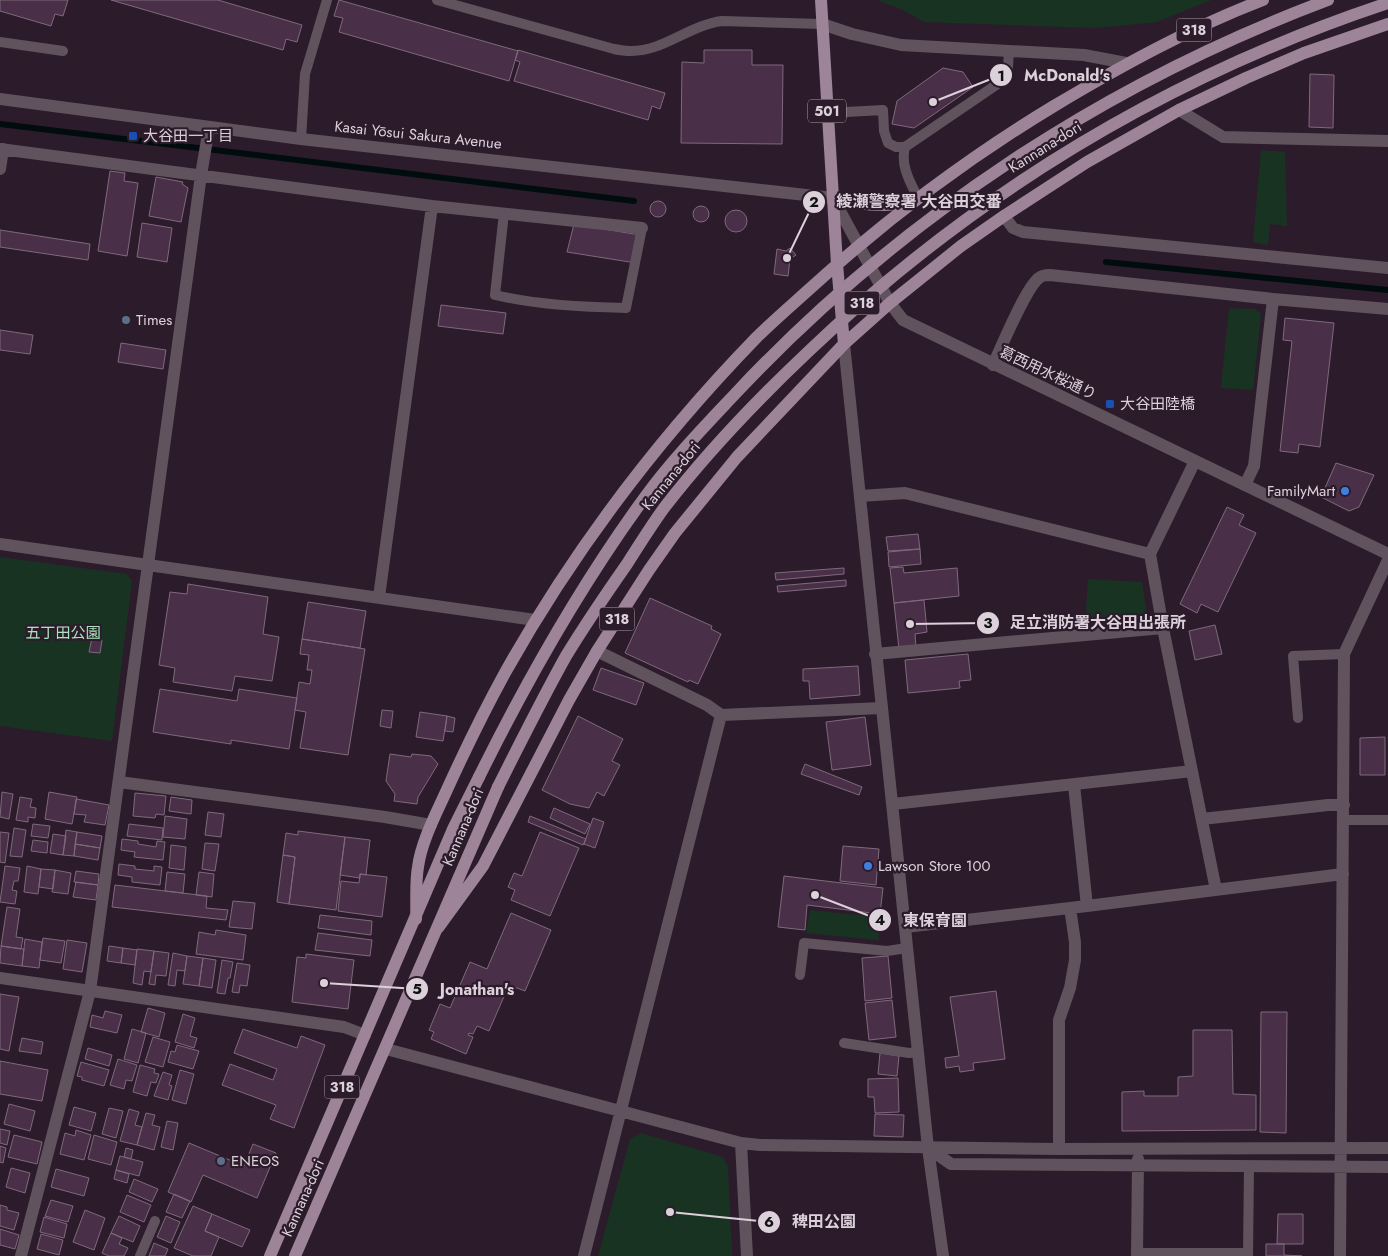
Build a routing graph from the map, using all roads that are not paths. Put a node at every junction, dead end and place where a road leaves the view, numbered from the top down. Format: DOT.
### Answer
graph roads {
  1 [pos="327,0"];
  2 [pos="437,0"];
  3 [pos="821,0"];
  4 [pos="1263,0"];
  5 [pos="1328,0"];
  6 [pos="1388,3"];
  7 [pos="822,24"];
  8 [pos="1388,24"];
  9 [pos="0,42"];
  10 [pos="63,50"];
  11 [pos="1009,51"];
  12 [pos="1126,63"];
  13 [pos="0,99"];
  14 [pos="1179,110"];
  15 [pos="828,113"];
  16 [pos="209,128"];
  17 [pos="301,139"];
  18 [pos="1388,141"];
  19 [pos="905,147"];
  20 [pos="1,149"];
  21 [pos="0,169"];
  22 [pos="201,172"];
  23 [pos="833,198"];
  24 [pos="918,198"];
  25 [pos="432,206"];
  26 [pos="504,213"];
  27 [pos="1004,216"];
  28 [pos="642,228"];
  29 [pos="858,245"];
  30 [pos="837,264"];
  31 [pos="1388,268"];
  32 [pos="1273,298"];
  33 [pos="890,303"];
  34 [pos="1388,309"];
  35 [pos="844,344"];
  36 [pos="993,365"];
  37 [pos="1195,461"];
  38 [pos="1245,485"];
  39 [pos="860,496"];
  40 [pos="0,544"];
  41 [pos="1150,554"];
  42 [pos="1388,554"];
  43 [pos="1388,560"];
  44 [pos="148,565"];
  45 [pos="379,597"];
  46 [pos="535,620"];
  47 [pos="1163,628"];
  48 [pos="597,651"];
  49 [pos="876,654"];
  50 [pos="1344,654"];
  51 [pos="882,708"];
  52 [pos="722,715"];
  53 [pos="1298,718"];
  54 [pos="1192,771"];
  55 [pos="119,782"];
  56 [pos="1074,785"];
  57 [pos="893,804"];
  58 [pos="1344,805"];
  59 [pos="1202,819"];
  60 [pos="1344,820"];
  61 [pos="1388,820"];
  62 [pos="431,825"];
  63 [pos="1343,874"];
  64 [pos="1216,890"];
  65 [pos="1087,906"];
  66 [pos="1070,908"];
  67 [pos="416,919"];
  68 [pos="905,926"];
  69 [pos="438,928"];
  70 [pos="908,948"];
  71 [pos="800,976"];
  72 [pos="0,978"];
  73 [pos="90,991"];
  74 [pos="365,1035"];
  75 [pos="844,1043"];
  76 [pos="386,1049"];
  77 [pos="918,1052"];
  78 [pos="620,1110"];
  79 [pos="741,1143"];
  80 [pos="928,1148"];
  81 [pos="1059,1148"];
  82 [pos="1341,1148"];
  83 [pos="1388,1148"];
  84 [pos="1138,1149"];
  85 [pos="1138,1166"];
  86 [pos="1249,1166"];
  87 [pos="1340,1167"];
  88 [pos="1388,1167"];
  89 [pos="155,1221"];
  90 [pos="1137,1254"];
  91 [pos="1248,1254"];
  92 [pos="21,1256"];
  93 [pos="140,1256"];
  94 [pos="270,1256"];
  95 [pos="295,1256"];
  96 [pos="584,1256"];
  97 [pos="747,1256"];
  98 [pos="944,1256"];
  99 [pos="1340,1256"];
  1 -- 17 [label="lane"];
  2 -- 7 [label="lane"];
  3 -- 7 [label="main road, 501"];
  4 -- 12 [label="main road, 318"];
  5 -- 67 [label="main road, Kannana-dori / 318, bridge"];
  6 -- 69 [label="main road, Kannana-dori / 318, bridge"];
  7 -- 11 [label="street"];
  7 -- 15 [label="main road, 501"];
  8 -- 14 [label="main road, 318"];
  9 -- 10 [label="lane"];
  11 -- 12 [label="street"];
  11 -- 19 [label="lane"];
  12 -- 24 [label="main road, 318"];
  13 -- 16 [label="street, Kasai Yōsui Sakura Avenue"];
  14 -- 18 [label="street"];
  14 -- 27 [label="main road, 318"];
  15 -- 19 [label="lane"];
  15 -- 23 [label="main road, 501"];
  16 -- 17 [label="street, Kasai Yōsui Sakura Avenue"];
  16 -- 22 [label="street"];
  17 -- 23 [label="street, Kasai Yōsui Sakura Avenue"];
  19 -- 24 [label="lane"];
  20 -- 21 [label="street"];
  20 -- 22 [label="street"];
  22 -- 25 [label="street"];
  22 -- 44 [label="street"];
  23 -- 24 [label="main road"];
  23 -- 29 [label="street, 葛西用水桜通り"];
  23 -- 30 [label="main road, 501"];
  24 -- 29 [label="main road, 318"];
  25 -- 26 [label="street"];
  25 -- 45 [label="street"];
  26 -- 28 [label="street"];
  26 -- 28 [label="lane"];
  27 -- 31 [label="street"];
  27 -- 33 [label="main road, 318"];
  29 -- 30 [label="main road, 318"];
  29 -- 33 [label="street, 葛西用水桜通り"];
  30 -- 35 [label="main road, 501"];
  30 -- 46 [label="main road, 318"];
  32 -- 34 [label="street"];
  32 -- 36 [label="street"];
  32 -- 38 [label="street"];
  33 -- 35 [label="main road, 318"];
  33 -- 36 [label="street, 葛西用水桜通り"];
  35 -- 39 [label="street"];
  35 -- 48 [label="main road, 318"];
  36 -- 37 [label="street, 葛西用水桜通り"];
  37 -- 38 [label="street, 葛西用水桜通り"];
  37 -- 41 [label="street"];
  38 -- 42 [label="street, 葛西用水桜通り"];
  39 -- 41 [label="street"];
  39 -- 49 [label="street"];
  40 -- 44 [label="street"];
  41 -- 47 [label="street"];
  43 -- 50 [label="street"];
  44 -- 45 [label="street"];
  44 -- 55 [label="street"];
  45 -- 46 [label="street"];
  46 -- 62 [label="main road, 318"];
  47 -- 49 [label="street"];
  47 -- 54 [label="street"];
  48 -- 52 [label="street"];
  48 -- 69 [label="main road, 318"];
  49 -- 51 [label="street"];
  50 -- 53 [label="lane"];
  50 -- 58 [label="street"];
  51 -- 52 [label="street"];
  51 -- 57 [label="street"];
  52 -- 78 [label="street"];
  54 -- 56 [label="street"];
  54 -- 59 [label="street"];
  55 -- 62 [label="street"];
  55 -- 73 [label="street"];
  56 -- 57 [label="street"];
  56 -- 65 [label="street"];
  57 -- 68 [label="street"];
  58 -- 59 [label="street"];
  58 -- 60 [label="street"];
  59 -- 64 [label="street"];
  60 -- 61 [label="lane"];
  60 -- 63 [label="street"];
  62 -- 67 [label="main road, 318"];
  63 -- 64 [label="street"];
  63 -- 82 [label="street"];
  64 -- 65 [label="street"];
  65 -- 66 [label="street"];
  66 -- 68 [label="street"];
  66 -- 81 [label="street"];
  67 -- 74 [label="main road, Kannana-dori / 318"];
  68 -- 70 [label="street"];
  69 -- 76 [label="main road, Kannana-dori / 318"];
  70 -- 71 [label="lane"];
  70 -- 77 [label="street"];
  72 -- 73 [label="street"];
  73 -- 74 [label="street"];
  73 -- 92 [label="street"];
  74 -- 94 [label="main road, Kannana-dori / 318"];
  75 -- 77 [label="lane"];
  76 -- 78 [label="street"];
  76 -- 95 [label="main road, Kannana-dori / 318"];
  77 -- 80 [label="street"];
  78 -- 79 [label="street"];
  78 -- 96 [label="street"];
  79 -- 80 [label="street"];
  79 -- 97 [label="street"];
  80 -- 81 [label="street"];
  80 -- 85 [label="street"];
  80 -- 98 [label="street"];
  81 -- 84 [label="street"];
  82 -- 83 [label="street"];
  82 -- 84 [label="street"];
  82 -- 87 [label="street"];
  84 -- 85 [label="street"];
  85 -- 86 [label="street"];
  85 -- 90 [label="street"];
  86 -- 87 [label="street"];
  86 -- 91 [label="lane"];
  87 -- 88 [label="street"];
  87 -- 99 [label="street"];
  89 -- 93 [label="lane"];
  90 -- 91 [label="lane"];
}
